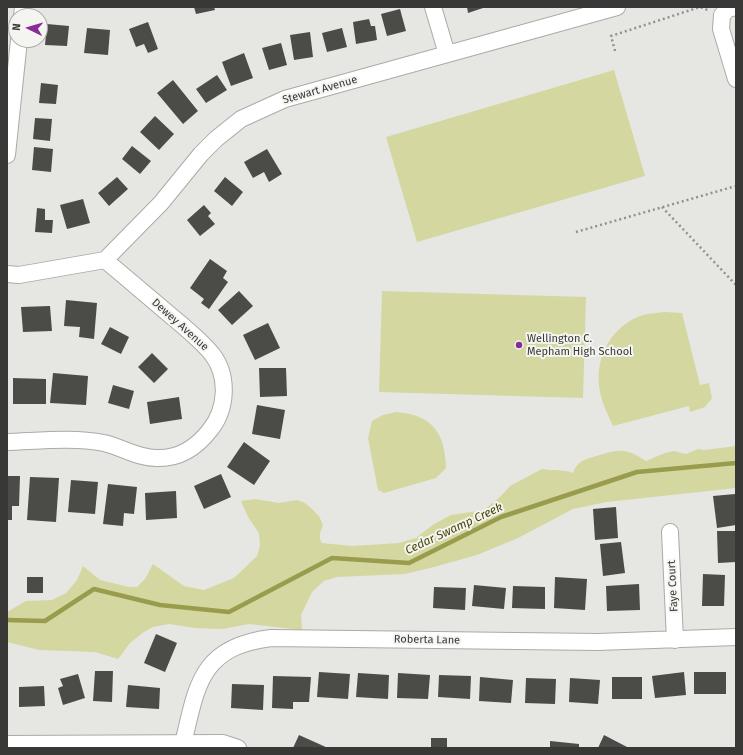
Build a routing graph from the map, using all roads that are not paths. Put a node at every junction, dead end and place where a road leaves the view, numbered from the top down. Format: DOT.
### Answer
graph roads {
  1 [pos="434,7"];
  2 [pos="609,8"];
  3 [pos="736,8"];
  4 [pos="18,48"];
  5 [pos="447,54"];
  6 [pos="736,79"];
  7 [pos="7,154"];
  8 [pos="105,260"];
  9 [pos="7,274"];
  10 [pos="7,442"];
  11 [pos="670,532"];
  12 [pos="736,637"];
  13 [pos="676,640"];
  14 [pos="7,744"];
  15 [pos="182,744"];
  16 [pos="36,746"];
  17 [pos="116,747"];
  18 [pos="238,748"];
  1 -- 5 [label="street"];
  2 -- 5 [label="street, Stewart Avenue"];
  3 -- 6 [label="street"];
  4 -- 7 [label="street"];
  5 -- 8 [label="street, Stewart Avenue"];
  8 -- 9 [label="street"];
  8 -- 10 [label="street, Dewey Avenue"];
  11 -- 13 [label="street, Faye Court"];
  12 -- 13 [label="street, Roberta Lane"];
  13 -- 15 [label="street, Roberta Lane"];
  14 -- 16 [label="street"];
  15 -- 17 [label="street"];
  15 -- 18 [label="street"];
  16 -- 17 [label="street"];
}
